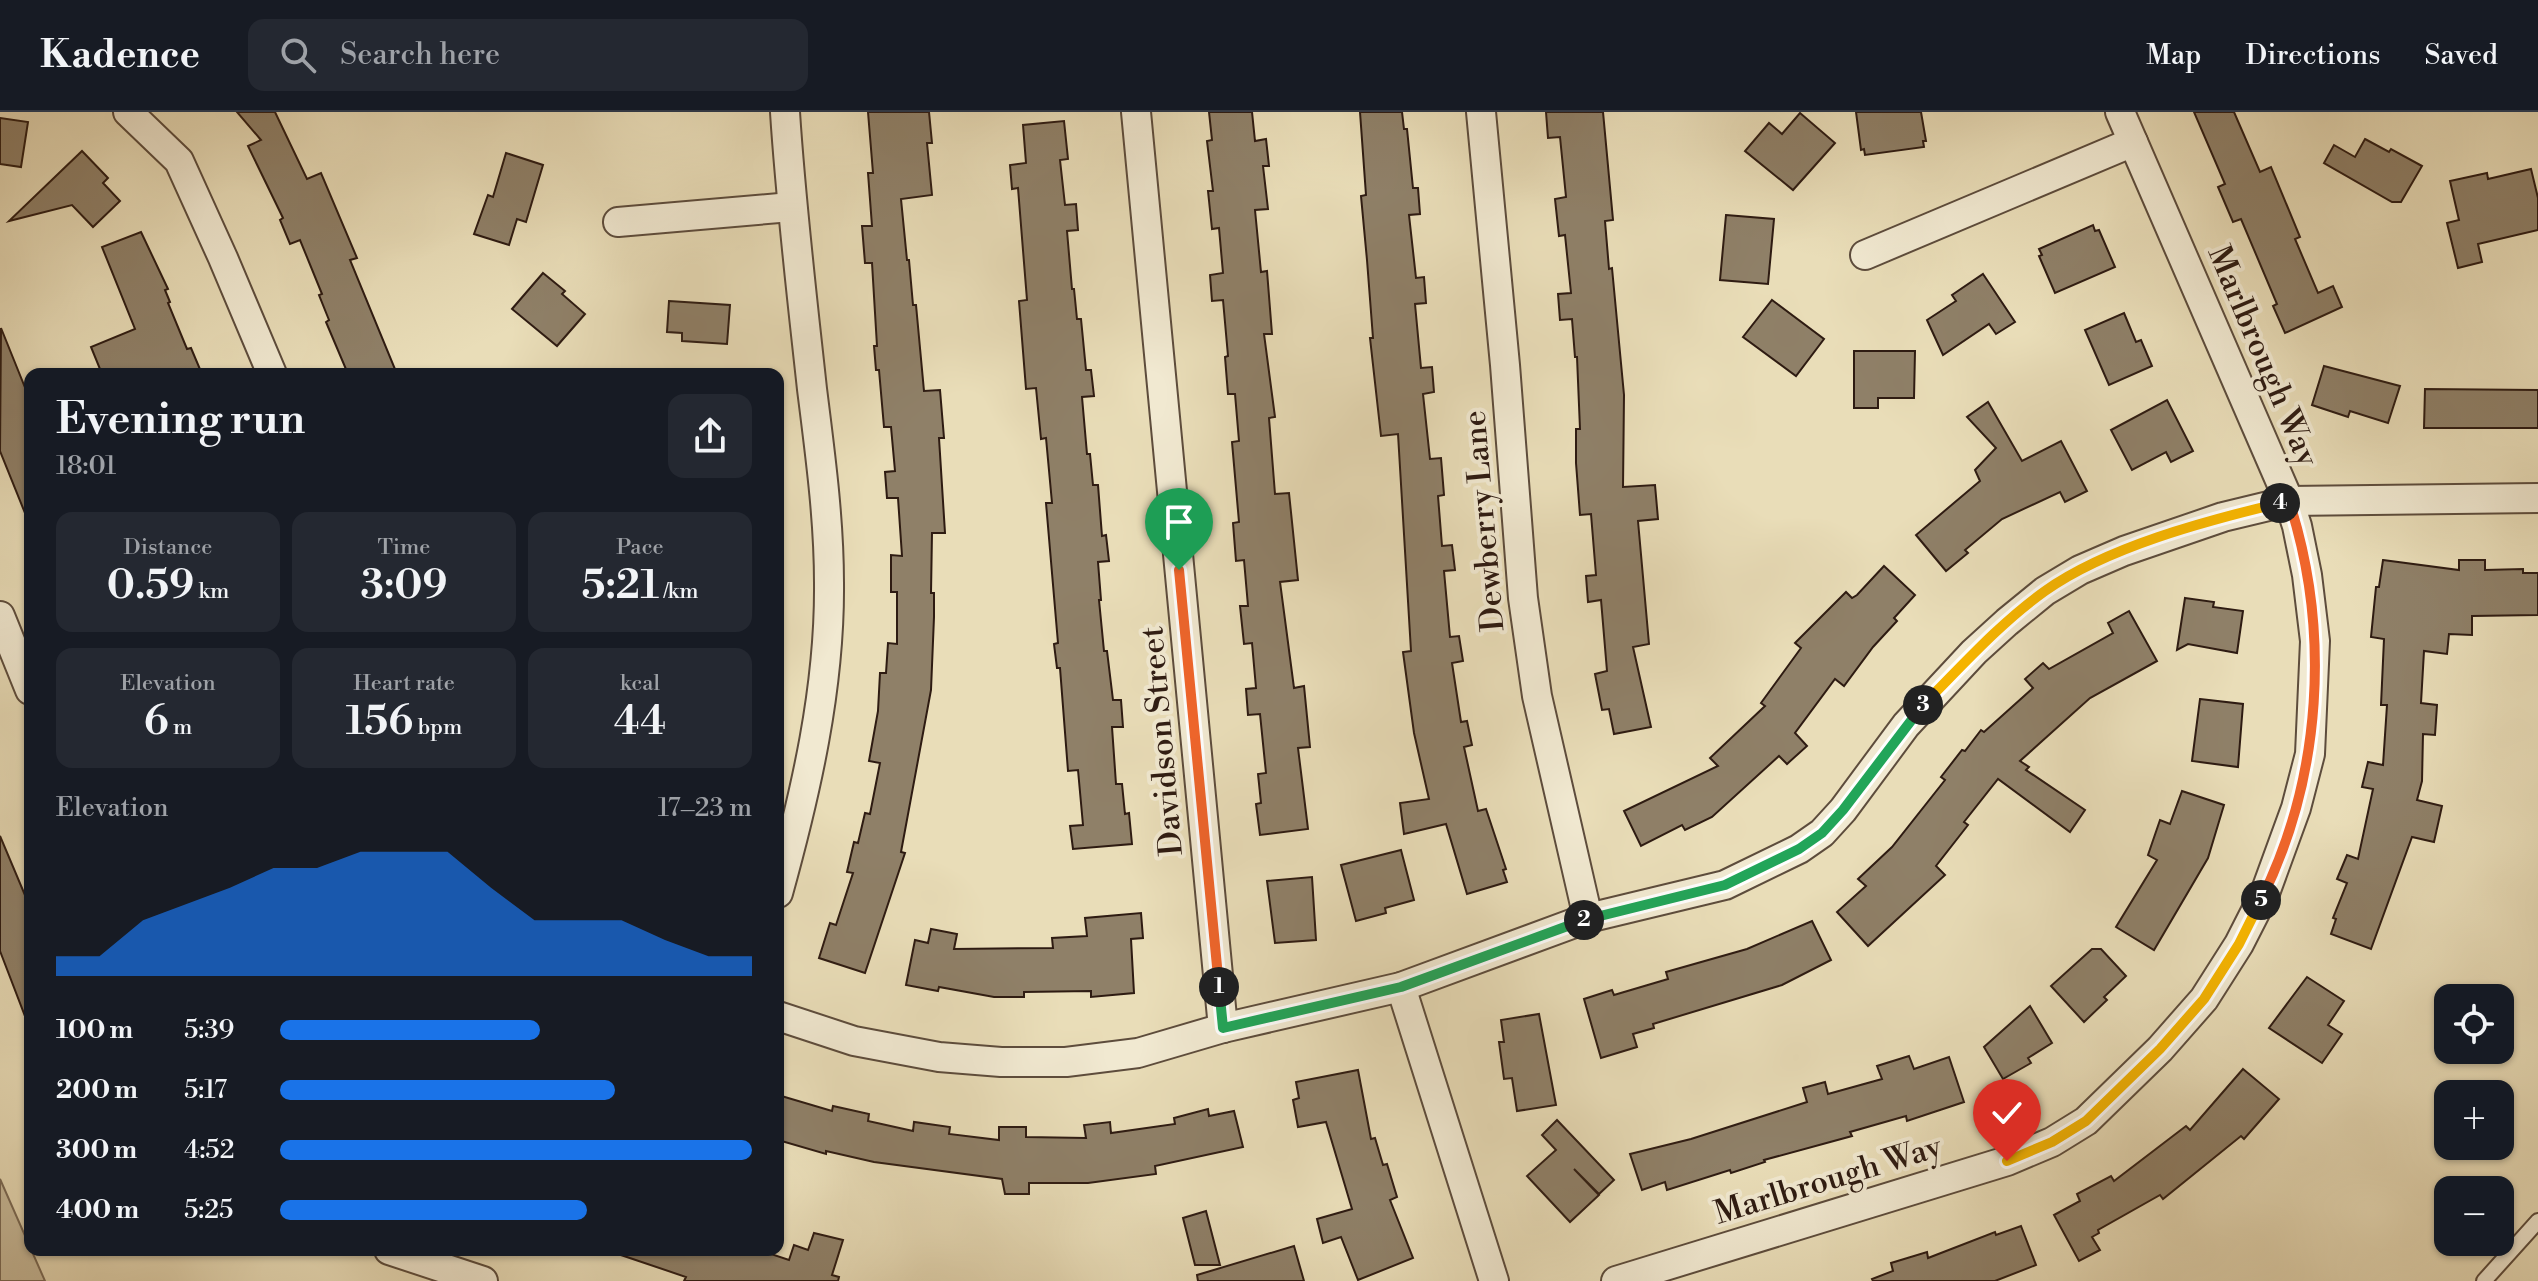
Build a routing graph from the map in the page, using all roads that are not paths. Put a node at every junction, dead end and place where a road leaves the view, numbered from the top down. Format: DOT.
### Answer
graph roads {
  1 [pos="128,112"];
  2 [pos="785,112"];
  3 [pos="1136,112"];
  4 [pos="1481,112"];
  5 [pos="2120,112"];
  6 [pos="2133,142"];
  7 [pos="791,207"];
  8 [pos="618,222"];
  9 [pos="1865,255"];
  10 [pos="269,368"];
  11 [pos="2538,498"];
  12 [pos="2289,501"];
  13 [pos="0,616"];
  14 [pos="24,675"];
  15 [pos="784,872"];
  16 [pos="1588,918"];
  17 [pos="1401,987"];
  18 [pos="784,1018"];
  19 [pos="1223,1028"];
  20 [pos="2538,1221"];
  21 [pos="405,1256"];
  22 [pos="467,1279"];
  23 [pos="1494,1281"];
  24 [pos="1616,1281"];
  25 [pos="2484,1281"];
  1 -- 10 [label="street"];
  2 -- 7 [label="street"];
  3 -- 19 [label="street, Davidson Street"];
  4 -- 16 [label="street, Dewberry Lane"];
  5 -- 6 [label="street, Marlbrough Way"];
  6 -- 9 [label="street"];
  6 -- 12 [label="street, Marlbrough Way"];
  7 -- 8 [label="street"];
  7 -- 15 [label="street"];
  11 -- 12 [label="street"];
  12 -- 16 [label="street"];
  12 -- 24 [label="street, Marlbrough Way"];
  13 -- 14 [label="street"];
  16 -- 17 [label="street"];
  17 -- 19 [label="street"];
  17 -- 23 [label="street"];
  18 -- 19 [label="street"];
  20 -- 25 [label="lane"];
  21 -- 22 [label="street"];
}
